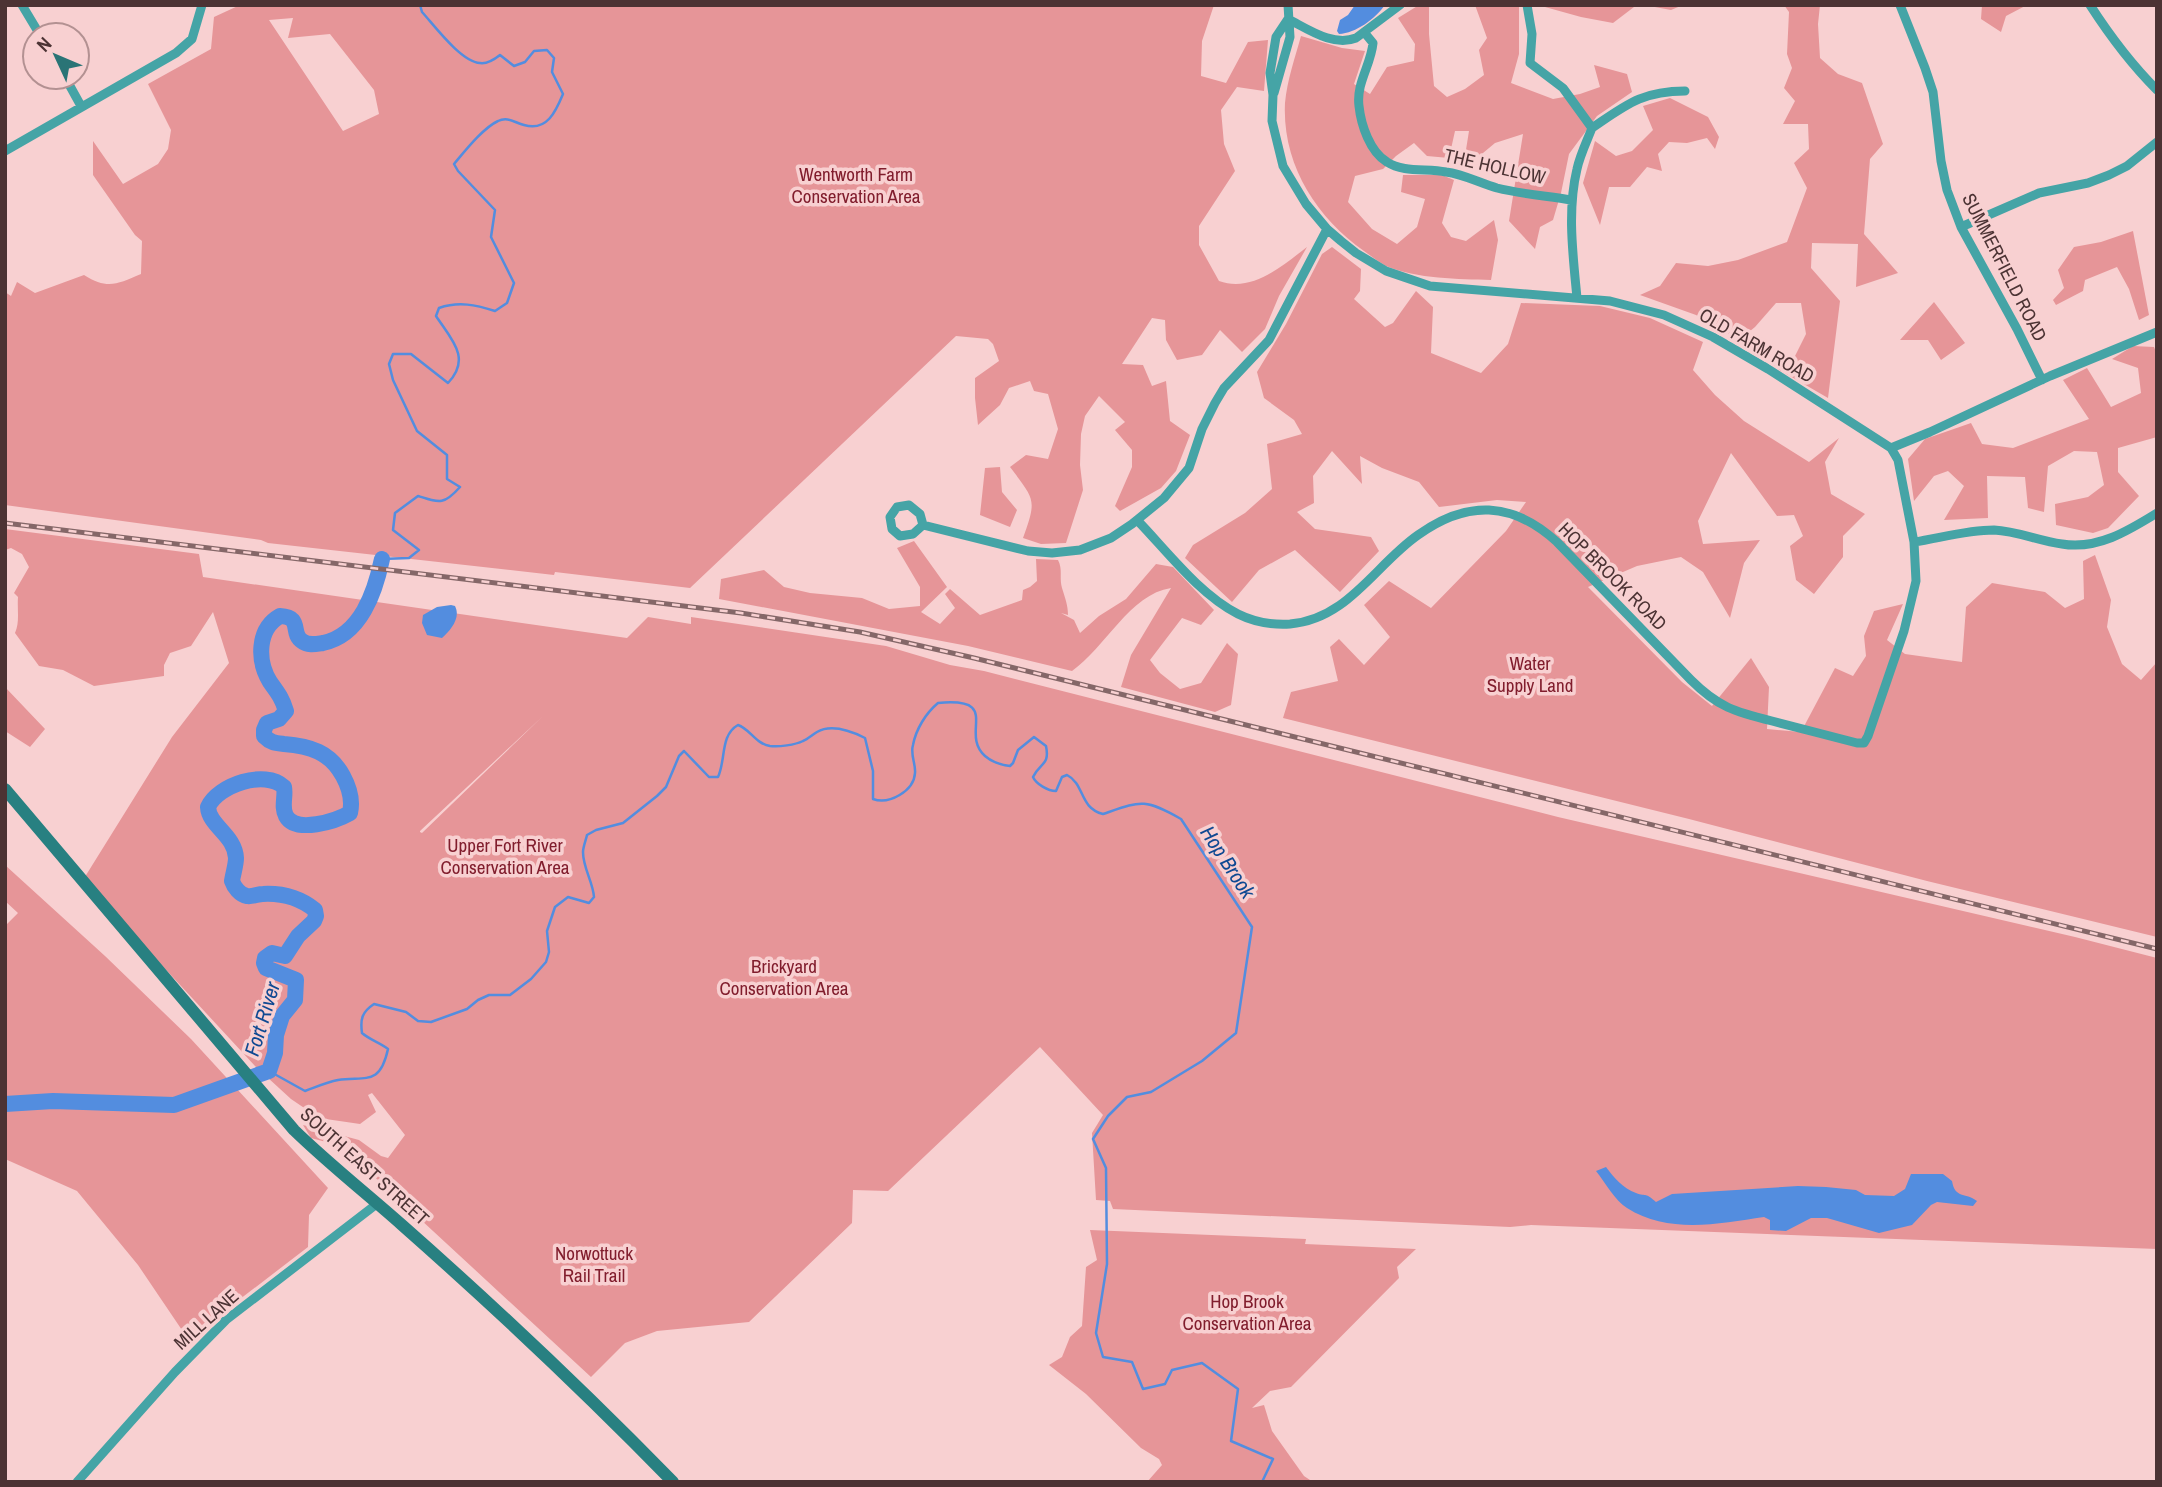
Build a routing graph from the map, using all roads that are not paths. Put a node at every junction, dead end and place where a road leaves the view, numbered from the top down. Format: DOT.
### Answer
graph roads {
  1 [pos="22,5"];
  2 [pos="202,5"];
  3 [pos="1288,5"];
  4 [pos="1400,5"];
  5 [pos="1527,5"];
  6 [pos="1900,5"];
  7 [pos="2090,5"];
  8 [pos="1288,19"];
  9 [pos="32,21"];
  10 [pos="1364,32"];
  11 [pos="2157,90"];
  12 [pos="73,91"];
  13 [pos="1685,91"];
  14 [pos="81,106"];
  15 [pos="1592,128"];
  16 [pos="2157,142"];
  17 [pos="5,151"];
  18 [pos="1572,200"];
  19 [pos="1961,227"];
  20 [pos="1327,229"];
  21 [pos="1577,298"];
  22 [pos="2157,332"];
  23 [pos="2042,380"];
  24 [pos="1891,448"];
  25 [pos="2157,513"];
  26 [pos="1137,520"];
  27 [pos="923,525"];
  28 [pos="1914,542"];
  29 [pos="5,789"];
  30 [pos="377,1203"];
  31 [pos="76,1482"];
  32 [pos="673,1482"];
  1 -- 9 [label="street"];
  2 -- 14 [label="street"];
  3 -- 8 [label="street, OLD FARM ROAD"];
  4 -- 10 [label="street"];
  5 -- 15 [label="street"];
  6 -- 19 [label="street, SUMMERFIELD ROAD"];
  7 -- 11 [label="street"];
  8 -- 10 [label="street"];
  8 -- 20 [label="street, OLD FARM ROAD"];
  10 -- 18 [label="street, THE HOLLOW"];
  12 -- 14 [label="street"];
  13 -- 15 [label="street"];
  14 -- 17 [label="street"];
  15 -- 18 [label="street"];
  16 -- 19 [label="street"];
  18 -- 21 [label="street"];
  19 -- 23 [label="street, SUMMERFIELD ROAD"];
  20 -- 21 [label="street, OLD FARM ROAD"];
  20 -- 26 [label="street"];
  21 -- 24 [label="street, OLD FARM ROAD"];
  22 -- 23 [label="street"];
  23 -- 24 [label="street"];
  24 -- 28 [label="street"];
  25 -- 28 [label="street"];
  26 -- 27 [label="street"];
  26 -- 28 [label="street, HOP BROOK ROAD"];
  29 -- 30 [label="main road, SOUTH EAST STREET"];
  30 -- 31 [label="street, MILL LANE"];
  30 -- 32 [label="main road, SOUTH EAST STREET"];
}
